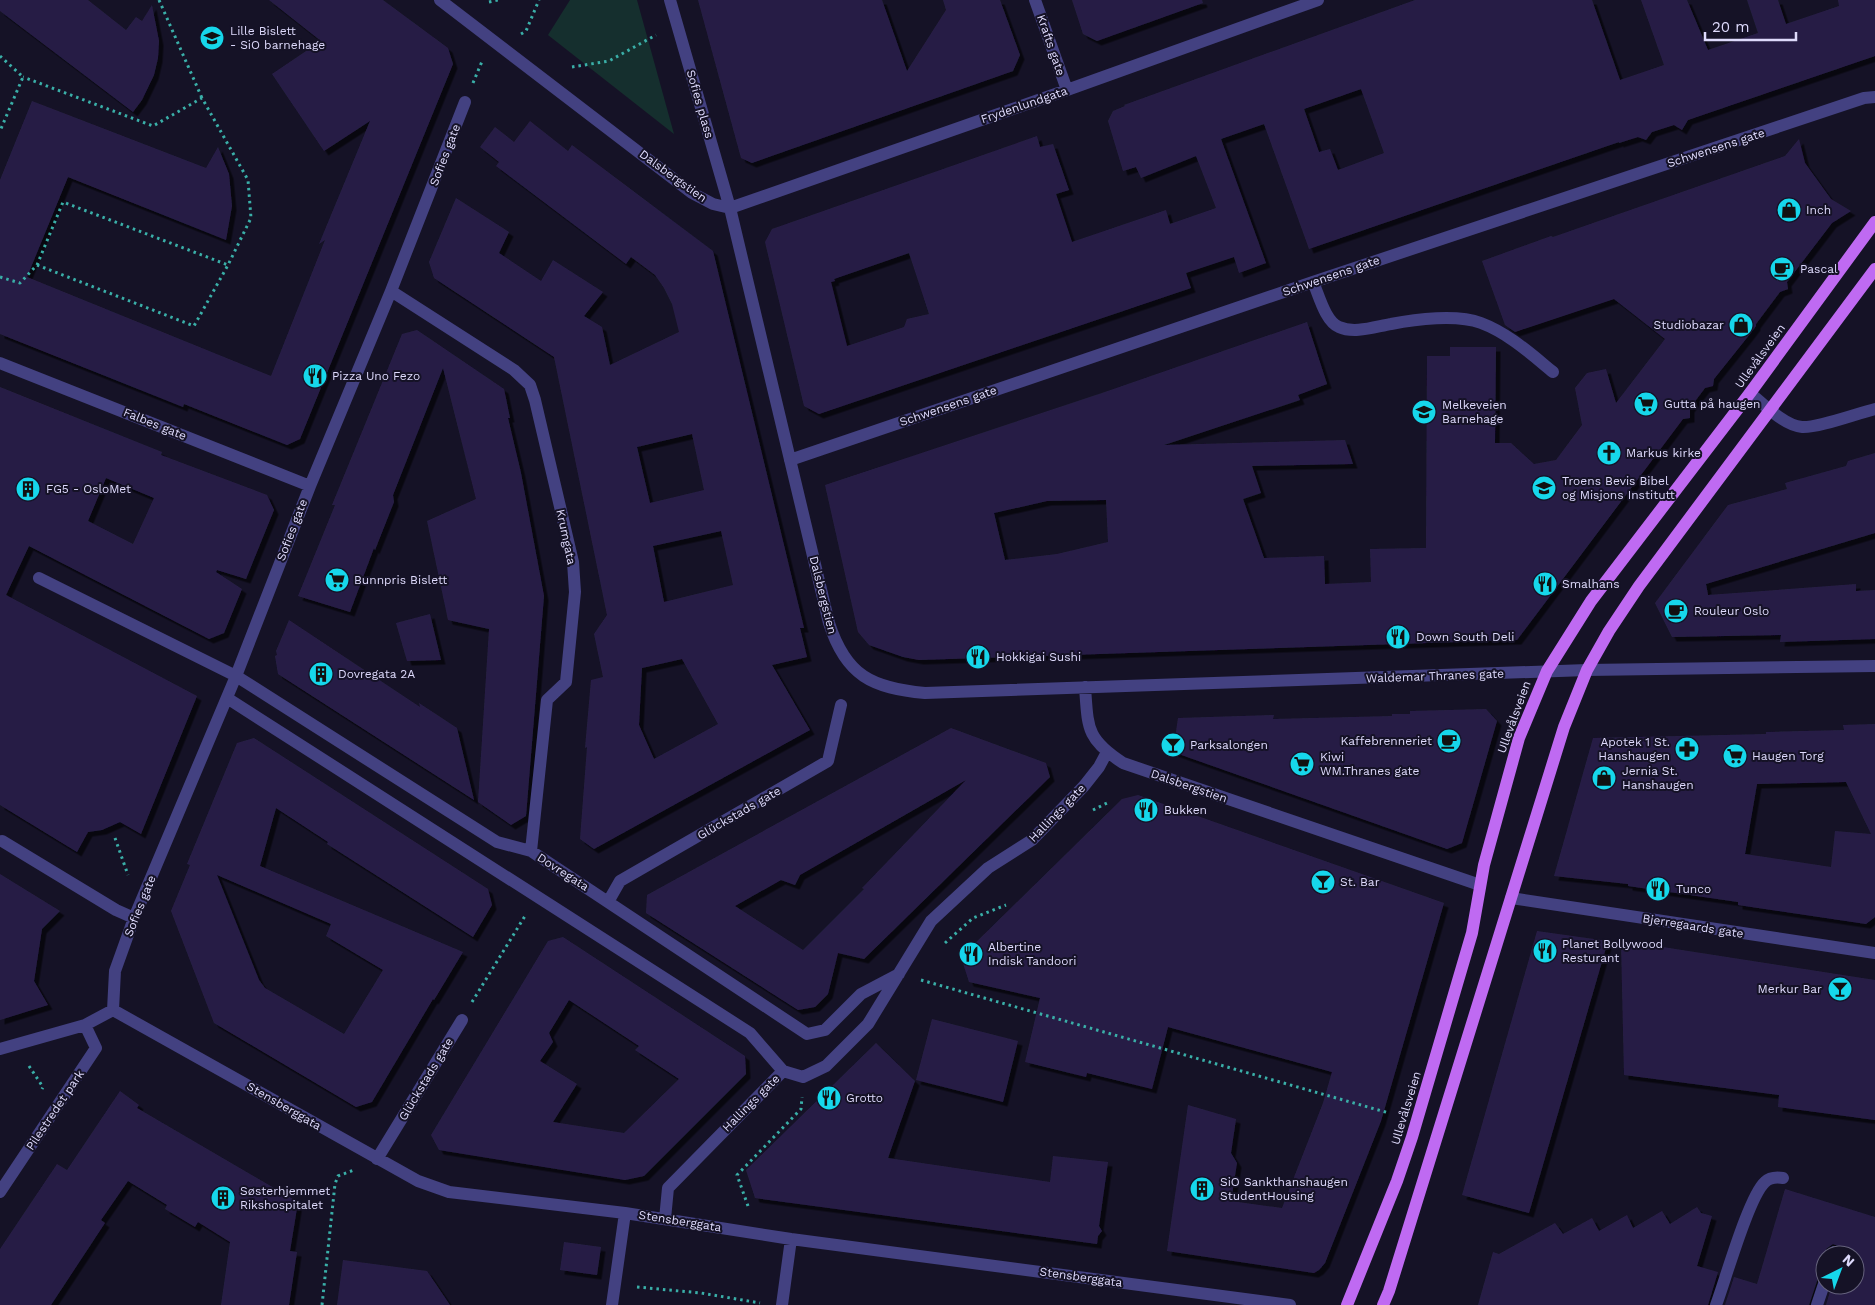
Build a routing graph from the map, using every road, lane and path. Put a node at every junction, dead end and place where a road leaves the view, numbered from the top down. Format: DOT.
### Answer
graph roads {
  1 [pos="159,0"];
  2 [pos="440,0"];
  3 [pos="498,0"];
  4 [pos="539,0"];
  5 [pos="670,0"];
  6 [pos="1035,0"];
  7 [pos="1318,0"];
  8 [pos="489,2"];
  9 [pos="526,31"];
  10 [pos="656,35"];
  11 [pos="485,54"];
  12 [pos="0,56"];
  13 [pos="572,67"];
  14 [pos="23,77"];
  15 [pos="1066,90"];
  16 [pos="1875,97"];
  17 [pos="202,98"];
  18 [pos="465,102"];
  19 [pos="0,131"];
  20 [pos="730,208"];
  21 [pos="1875,222"];
  22 [pos="37,265"];
  23 [pos="228,265"];
  24 [pos="1875,269"];
  25 [pos="0,277"];
  26 [pos="1313,282"];
  27 [pos="391,291"];
  28 [pos="0,363"];
  29 [pos="1553,372"];
  30 [pos="1750,393"];
  31 [pos="1875,409"];
  32 [pos="1770,410"];
  33 [pos="790,460"];
  34 [pos="310,486"];
  35 [pos="39,578"];
  36 [pos="1875,666"];
  37 [pos="1587,670"];
  38 [pos="1547,671"];
  39 [pos="236,676"];
  40 [pos="1085,687"];
  41 [pos="227,698"];
  42 [pos="841,705"];
  43 [pos="1106,752"];
  44 [pos="115,838"];
  45 [pos="2,841"];
  46 [pos="530,851"];
  47 [pos="128,878"];
  48 [pos="1480,885"];
  49 [pos="537,896"];
  50 [pos="1511,898"];
  51 [pos="608,902"];
  52 [pos="1006,905"];
  53 [pos="134,918"];
  54 [pos="947,942"];
  55 [pos="1875,953"];
  56 [pos="899,974"];
  57 [pos="113,1010"];
  58 [pos="462,1020"];
  59 [pos="85,1025"];
  60 [pos="0,1049"];
  61 [pos="29,1066"];
  62 [pos="783,1071"];
  63 [pos="803,1077"];
  64 [pos="37,1095"];
  65 [pos="1389,1114"];
  66 [pos="377,1159"];
  67 [pos="1783,1178"];
  68 [pos="335,1184"];
  69 [pos="0,1192"];
  70 [pos="748,1206"];
  71 [pos="625,1213"];
  72 [pos="665,1219"];
  73 [pos="791,1239"];
  74 [pos="615,1284"];
  75 [pos="762,1304"];
  76 [pos="322,1305"];
  77 [pos="612,1305"];
  78 [pos="782,1305"];
  79 [pos="1290,1305"];
  80 [pos="1347,1305"];
  81 [pos="1383,1305"];
  82 [pos="1716,1305"];
  1 -- 17 [label="path"];
  2 -- 20 [label="street, Dalsbergstien"];
  3 -- 8 [label="path"];
  4 -- 9 [label="path"];
  5 -- 20 [label="street, Sofies plass"];
  6 -- 15 [label="street, Krafts gate"];
  7 -- 15 [label="street, Frydenlundgata"];
  10 -- 13 [label="path"];
  11 -- 18 [label="path"];
  12 -- 14 [label="path"];
  14 -- 17 [label="path"];
  14 -- 19 [label="path"];
  15 -- 20 [label="street, Frydenlundgata"];
  16 -- 26 [label="street, Schwensens gate"];
  17 -- 23 [label="path"];
  18 -- 27 [label="street, Sofies gate"];
  20 -- 33 [label="street, Dalsbergstien"];
  21 -- 30 [label="main road, Ullevålsveien"];
  22 -- 23 [label="path"];
  22 -- 23 [label="path"];
  22 -- 25 [label="path"];
  24 -- 32 [label="main road"];
  26 -- 29 [label="street"];
  26 -- 33 [label="street, Schwensens gate"];
  27 -- 34 [label="street, Sofies gate"];
  27 -- 46 [label="street, Krumgata"];
  28 -- 34 [label="street, Falbes gate"];
  30 -- 32 [label="street"];
  30 -- 38 [label="main road, Ullevålsveien"];
  31 -- 32 [label="street"];
  32 -- 37 [label="main road"];
  33 -- 40 [label="street, Dalsbergstien"];
  34 -- 39 [label="street, Sofies gate"];
  35 -- 39 [label="street, Dovregata"];
  36 -- 37 [label="street, Waldemar Thranes gate"];
  37 -- 38 [label="street, Waldemar Thranes gate"];
  37 -- 50 [label="main road"];
  38 -- 40 [label="street, Waldemar Thranes gate"];
  38 -- 48 [label="main road, Ullevålsveien"];
  39 -- 41 [label="street, Sofies gate"];
  39 -- 46 [label="street, Dovregata"];
  40 -- 43 [label="street, Dalsbergstien"];
  41 -- 49 [label="street"];
  41 -- 53 [label="street, Sofies gate"];
  42 -- 51 [label="street, Glückstads gate"];
  43 -- 48 [label="street, Dalsbergstien"];
  43 -- 56 [label="street, Hallings gate"];
  44 -- 47 [label="path"];
  45 -- 53 [label="street"];
  46 -- 51 [label="street, Dovregata"];
  48 -- 80 [label="main road, Ullevålsveien"];
  49 -- 58 [label="path"];
  49 -- 62 [label="street"];
  50 -- 55 [label="street, Bjerregaards gate"];
  50 -- 81 [label="main road"];
  51 -- 56 [label="street, Dovregata"];
  52 -- 54 [label="path"];
  53 -- 57 [label="street, Sofies gate"];
  56 -- 63 [label="street, Hallings gate"];
  56 -- 65 [label="path"];
  57 -- 59 [label="street"];
  57 -- 66 [label="street, Stensberggata"];
  58 -- 66 [label="street, Glückstads gate"];
  59 -- 60 [label="street"];
  59 -- 69 [label="street, Pilestredet park"];
  61 -- 64 [label="path"];
  62 -- 63 [label="street, Hallings gate"];
  62 -- 72 [label="street, Hallings gate"];
  63 -- 70 [label="path"];
  66 -- 71 [label="street, Stensberggata"];
  67 -- 82 [label="street"];
  68 -- 76 [label="path"];
  71 -- 72 [label="street, Stensberggata"];
  71 -- 74 [label="street"];
  72 -- 73 [label="street, Stensberggata"];
  73 -- 78 [label="street"];
  73 -- 79 [label="street, Stensberggata"];
  74 -- 75 [label="path"];
  74 -- 77 [label="street"];
}
